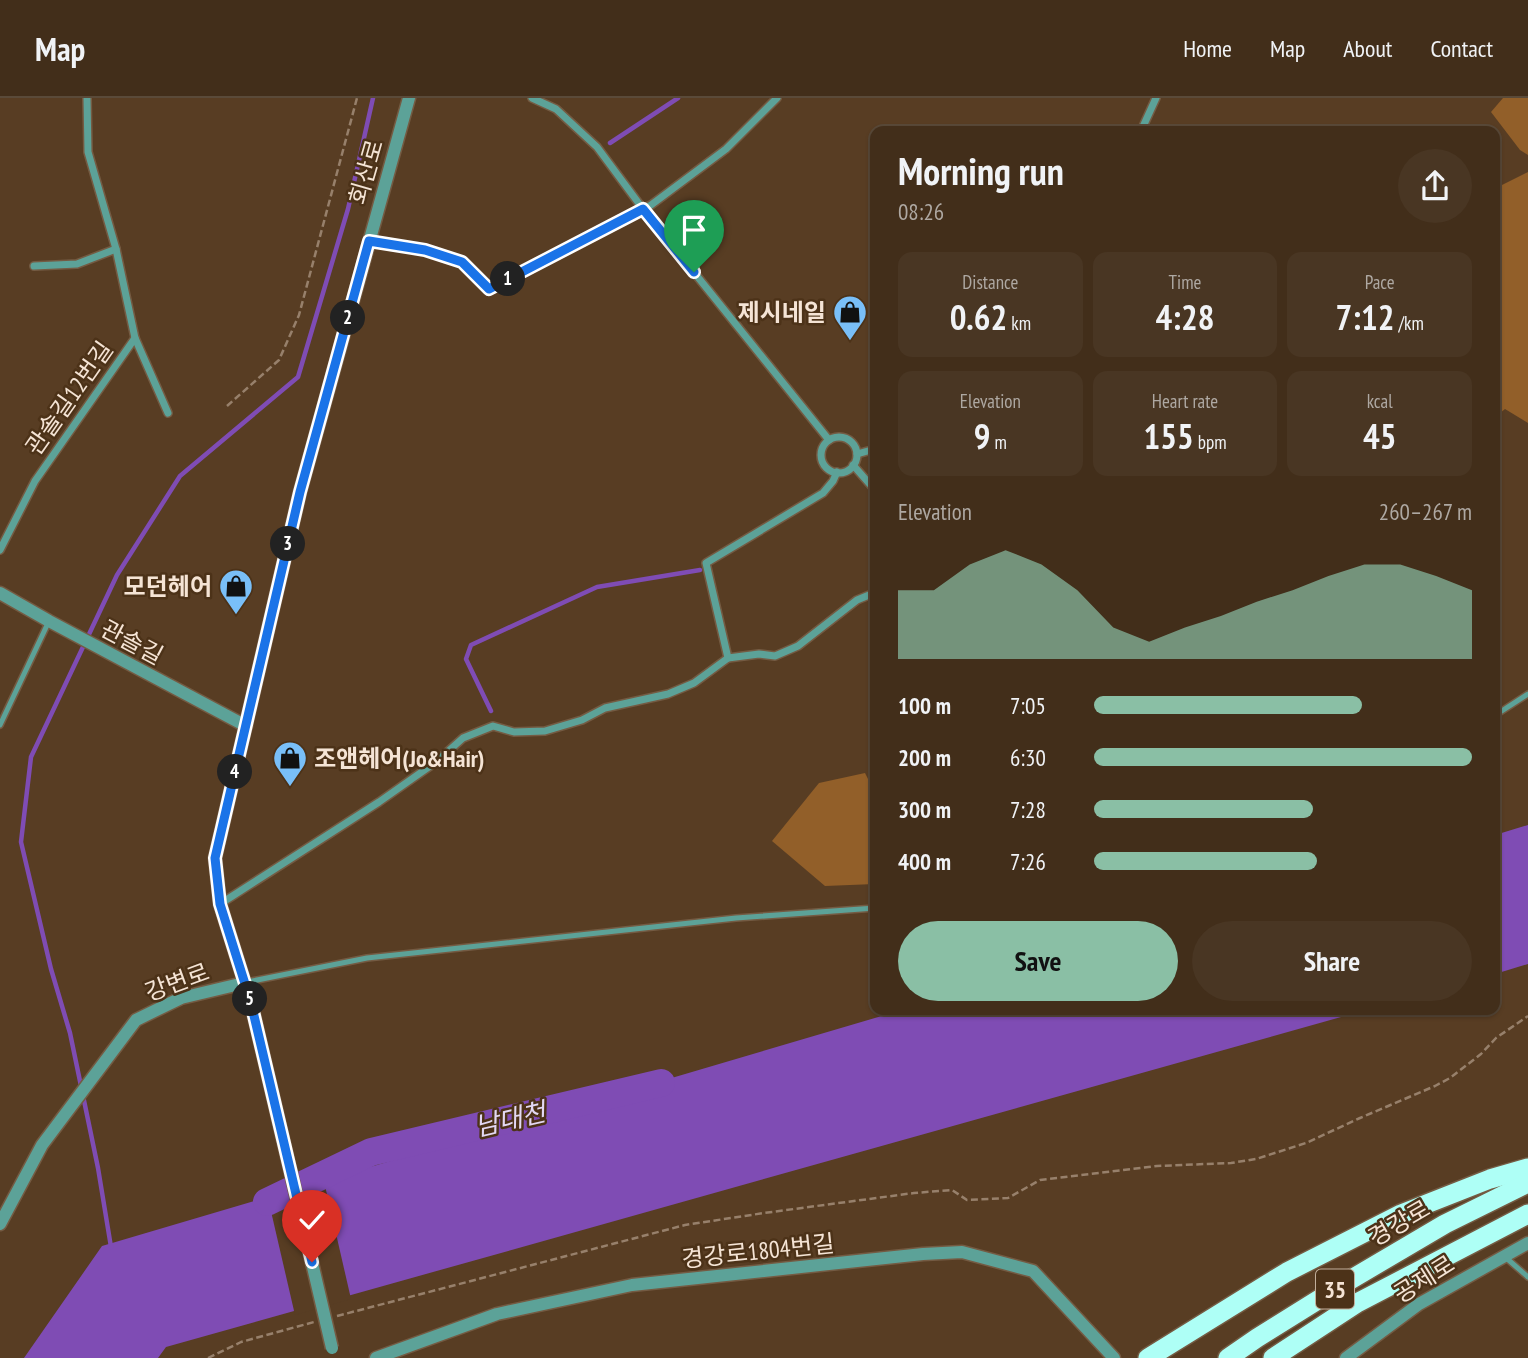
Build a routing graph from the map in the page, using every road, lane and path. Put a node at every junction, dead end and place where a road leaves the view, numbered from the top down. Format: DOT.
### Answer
graph roads {
  1 [pos="87,98"];
  2 [pos="357,98"];
  3 [pos="409,98"];
  4 [pos="532,98"];
  5 [pos="777,98"];
  6 [pos="1156,98"];
  7 [pos="1143,126"];
  8 [pos="643,209"];
  9 [pos="369,241"];
  10 [pos="116,249"];
  11 [pos="34,266"];
  12 [pos="135,338"];
  13 [pos="227,406"];
  14 [pos="167,413"];
  15 [pos="829,440"];
  16 [pos="870,450"];
  17 [pos="857,454"];
  18 [pos="853,465"];
  19 [pos="838,472"];
  20 [pos="870,484"];
  21 [pos="0,550"];
  22 [pos="0,593"];
  23 [pos="870,595"];
  24 [pos="49,621"];
  25 [pos="728,658"];
  26 [pos="1528,694"];
  27 [pos="1500,712"];
  28 [pos="0,725"];
  29 [pos="246,726"];
  30 [pos="220,904"];
  31 [pos="870,908"];
  32 [pos="244,983"];
  33 [pos="1528,1016"];
  34 [pos="1528,1168"];
  35 [pos="1528,1183"];
  36 [pos="1528,1214"];
  37 [pos="0,1224"];
  38 [pos="1528,1243"];
  39 [pos="1504,1256"];
  40 [pos="1528,1277"];
  41 [pos="328,1318"];
  42 [pos="316,1322"];
  43 [pos="333,1353"];
  44 [pos="208,1358"];
  45 [pos="376,1358"];
  46 [pos="1114,1358"];
  47 [pos="1148,1358"];
  48 [pos="1228,1358"];
  49 [pos="1273,1358"];
  50 [pos="1346,1358"];
  1 -- 10 [label="street, 관솔길12번길"];
  2 -- 13 [label="path"];
  3 -- 9 [label="street, 회산로"];
  4 -- 8 [label="street"];
  5 -- 8 [label="street"];
  6 -- 7 [label="street"];
  8 -- 9 [label="street"];
  8 -- 15 [label="street"];
  9 -- 29 [label="street, 회산로"];
  10 -- 11 [label="street"];
  10 -- 12 [label="street, 관솔길12번길"];
  12 -- 14 [label="street"];
  12 -- 21 [label="street, 관솔길12번길"];
  15 -- 17 [label="street"];
  15 -- 19 [label="street"];
  16 -- 17 [label="street"];
  17 -- 18 [label="street"];
  18 -- 19 [label="street"];
  18 -- 20 [label="street"];
  19 -- 25 [label="street"];
  22 -- 24 [label="street, 관솔길"];
  23 -- 25 [label="street"];
  24 -- 28 [label="lane"];
  24 -- 29 [label="street, 관솔길"];
  25 -- 30 [label="street"];
  26 -- 27 [label="lane"];
  29 -- 30 [label="street, 회산로"];
  30 -- 32 [label="street, 회산로"];
  31 -- 32 [label="lane"];
  32 -- 37 [label="street, 강변로"];
  32 -- 43 [label="street, 회산로, bridge"];
  33 -- 41 [label="path"];
  34 -- 47 [label="highway"];
  35 -- 48 [label="highway, 경강로 / 35"];
  36 -- 49 [label="highway, 경강로"];
  38 -- 39 [label="street, 공제로"];
  39 -- 40 [label="lane"];
  39 -- 50 [label="street, 공제로"];
  42 -- 44 [label="path"];
  45 -- 46 [label="street, 경강로1804번길"];
}
